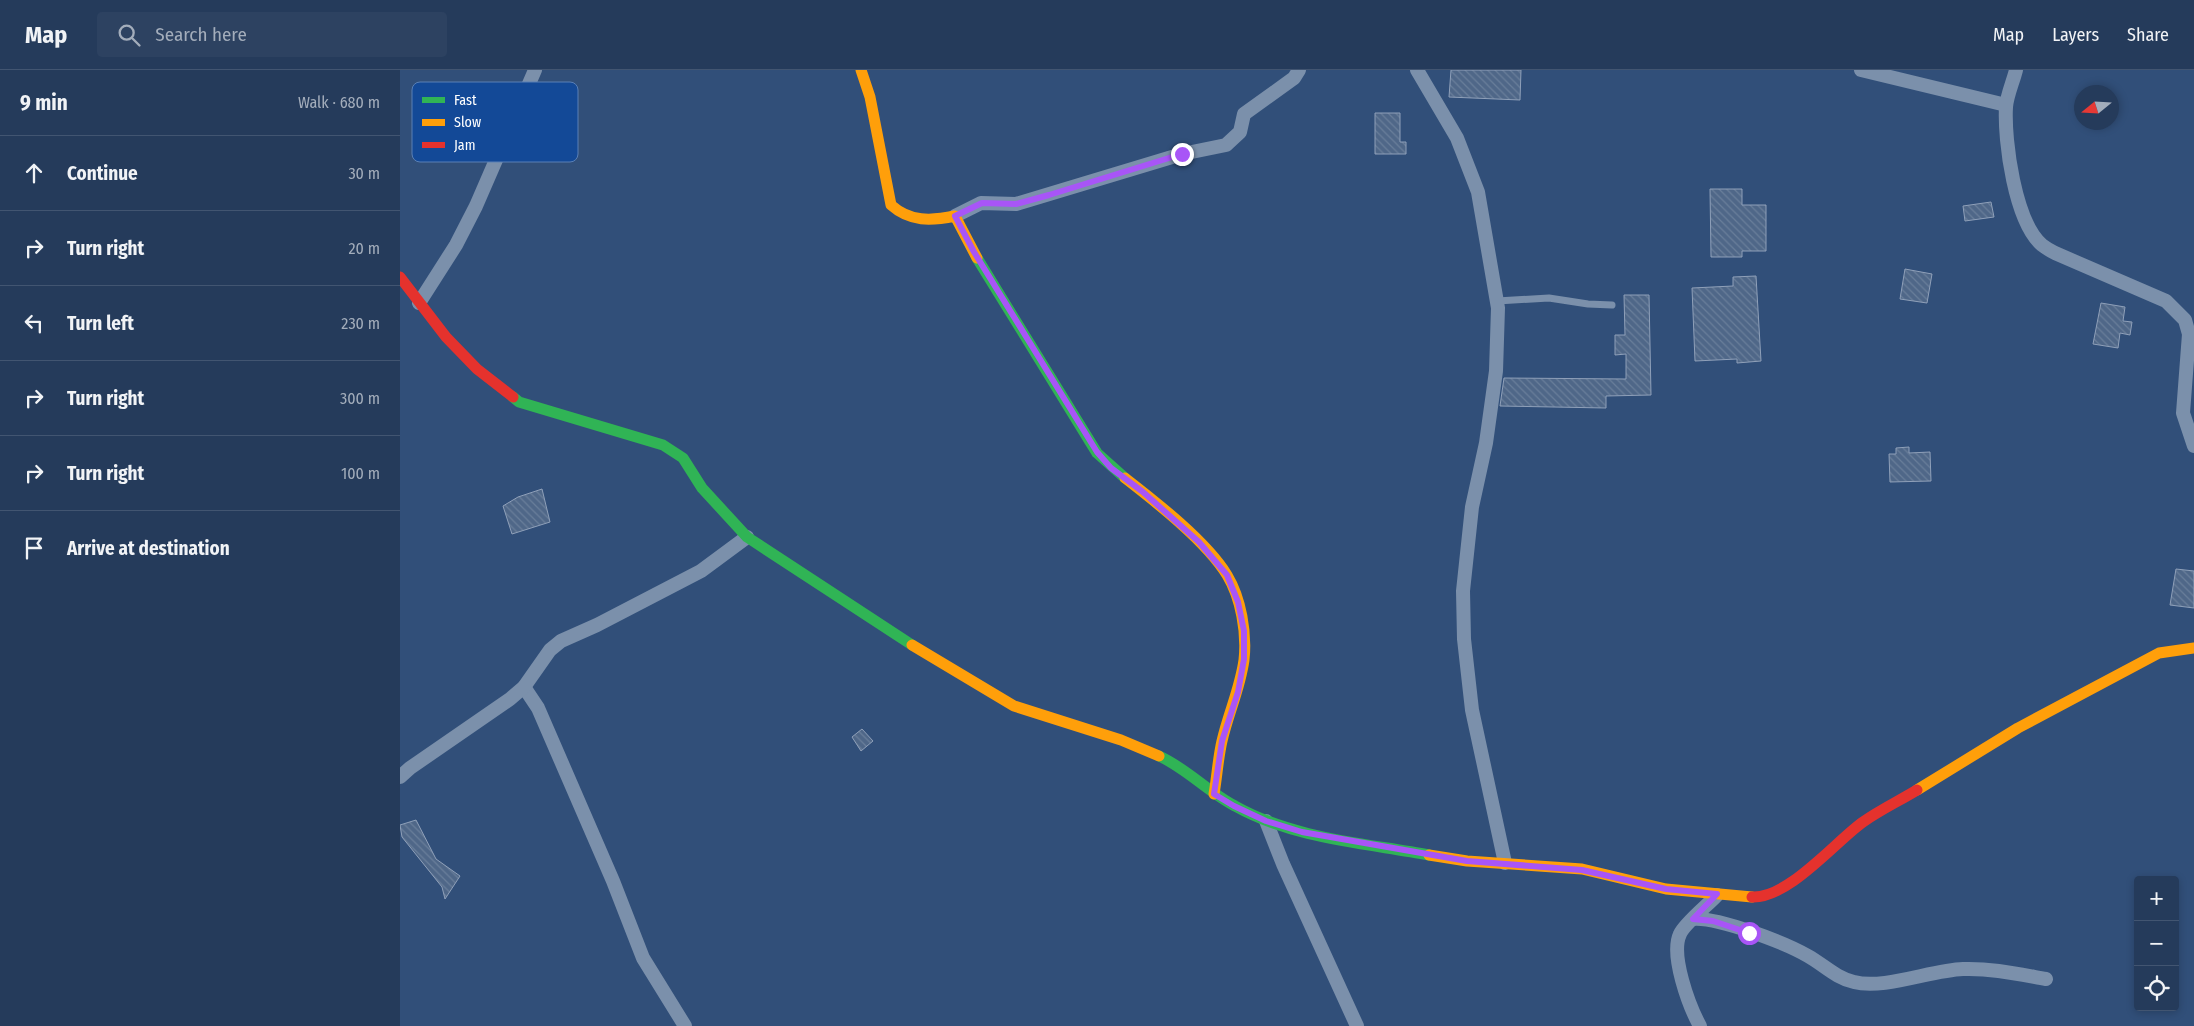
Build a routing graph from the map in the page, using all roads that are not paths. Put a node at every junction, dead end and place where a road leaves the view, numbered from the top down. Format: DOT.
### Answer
graph roads {
  1 [pos="535,70"];
  2 [pos="861,70"];
  3 [pos="1299,70"];
  4 [pos="1416,70"];
  5 [pos="1861,70"];
  6 [pos="2016,70"];
  7 [pos="530,82"];
  8 [pos="2006,105"];
  9 [pos="495,162"];
  10 [pos="955,216"];
  11 [pos="400,278"];
  12 [pos="1497,301"];
  13 [pos="419,303"];
  14 [pos="1612,305"];
  15 [pos="2194,446"];
  16 [pos="747,537"];
  17 [pos="2194,648"];
  18 [pos="524,687"];
  19 [pos="400,777"];
  20 [pos="1214,794"];
  21 [pos="1266,821"];
  22 [pos="1505,864"];
  23 [pos="1717,894"];
  24 [pos="1693,919"];
  25 [pos="2046,979"];
  26 [pos="685,1026"];
  27 [pos="1357,1026"];
  28 [pos="1700,1026"];
  1 -- 7 [label="street"];
  2 -- 10 [label="street"];
  3 -- 10 [label="street"];
  4 -- 12 [label="street"];
  5 -- 8 [label="street"];
  6 -- 8 [label="street"];
  8 -- 15 [label="street"];
  9 -- 13 [label="street"];
  10 -- 20 [label="street"];
  11 -- 13 [label="street"];
  12 -- 14 [label="lane"];
  12 -- 22 [label="street"];
  13 -- 16 [label="street"];
  16 -- 18 [label="street"];
  16 -- 20 [label="street"];
  17 -- 23 [label="street"];
  18 -- 19 [label="street"];
  18 -- 26 [label="street"];
  20 -- 21 [label="street"];
  21 -- 22 [label="street"];
  21 -- 27 [label="street"];
  22 -- 23 [label="street"];
  23 -- 24 [label="street"];
  24 -- 25 [label="street"];
  24 -- 28 [label="street"];
}
